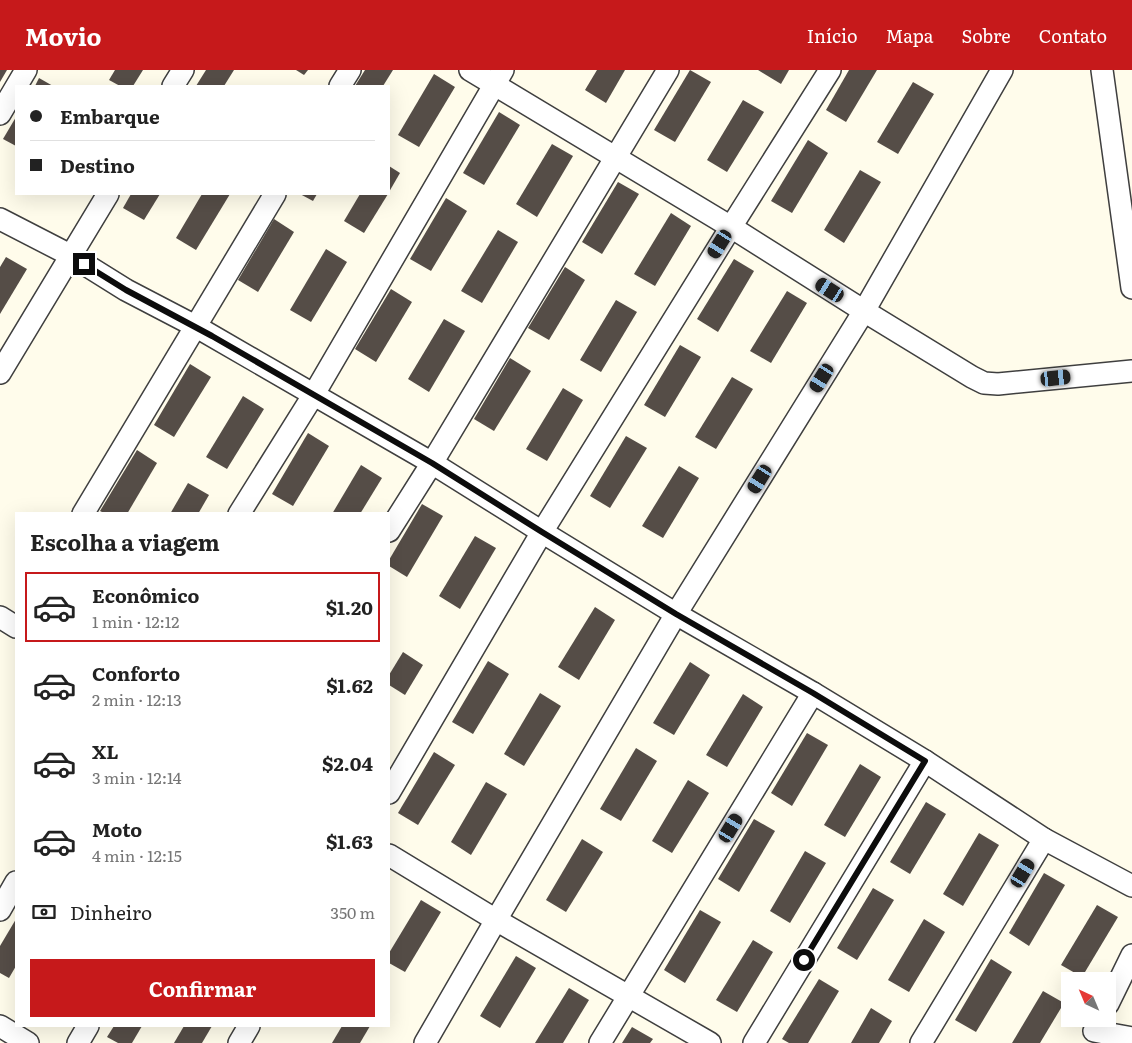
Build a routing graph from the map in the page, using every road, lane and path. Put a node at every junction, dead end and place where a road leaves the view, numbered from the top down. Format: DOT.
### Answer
graph roads {
  1 [pos="26,70"];
  2 [pos="183,70"];
  3 [pos="350,70"];
  4 [pos="470,70"];
  5 [pos="668,70"];
  6 [pos="830,70"];
  7 [pos="1002,70"];
  8 [pos="1102,70"];
  9 [pos="499,77"];
  10 [pos="17,85"];
  11 [pos="174,85"];
  12 [pos="341,85"];
  13 [pos="15,89"];
  14 [pos="0,114"];
  15 [pos="615,157"];
  16 [pos="107,195"];
  17 [pos="274,195"];
  18 [pos="0,219"];
  19 [pos="731,227"];
  20 [pos="70,255"];
  21 [pos="1132,288"];
  22 [pos="864,311"];
  23 [pos="195,326"];
  24 [pos="1132,371"];
  25 [pos="0,373"];
  26 [pos="314,394"];
  27 [pos="432,463"];
  28 [pos="84,512"];
  29 [pos="240,512"];
  30 [pos="390,530"];
  31 [pos="542,532"];
  32 [pos="676,614"];
  33 [pos="0,618"];
  34 [pos="15,626"];
  35 [pos="813,693"];
  36 [pos="925,761"];
  37 [pos="390,791"];
  38 [pos="1044,839"];
  39 [pos="390,856"];
  40 [pos="15,884"];
  41 [pos="1132,886"];
  42 [pos="0,910"];
  43 [pos="496,920"];
  44 [pos="1132,955"];
  45 [pos="1116,988"];
  46 [pos="628,997"];
  47 [pos="0,1026"];
  48 [pos="87,1027"];
  49 [pos="248,1027"];
  50 [pos="1094,1031"];
  51 [pos="1132,1038"];
  52 [pos="28,1043"];
  53 [pos="78,1043"];
  54 [pos="239,1043"];
  55 [pos="425,1043"];
  56 [pos="600,1043"];
  57 [pos="710,1043"];
  58 [pos="754,1043"];
  59 [pos="921,1043"];
  1 -- 10 [label="street"];
  2 -- 11 [label="street"];
  3 -- 12 [label="street"];
  4 -- 9 [label="street"];
  5 -- 15 [label="street"];
  6 -- 19 [label="street"];
  7 -- 22 [label="street"];
  8 -- 21 [label="street"];
  9 -- 15 [label="street"];
  9 -- 26 [label="street"];
  13 -- 14 [label="street"];
  15 -- 19 [label="street"];
  15 -- 27 [label="street"];
  16 -- 20 [label="street"];
  17 -- 23 [label="street"];
  18 -- 20 [label="street"];
  19 -- 22 [label="street"];
  19 -- 31 [label="street"];
  20 -- 23 [label="street"];
  20 -- 25 [label="street"];
  22 -- 24 [label="street"];
  22 -- 32 [label="street"];
  23 -- 26 [label="street"];
  23 -- 28 [label="street"];
  26 -- 27 [label="street"];
  26 -- 29 [label="street"];
  27 -- 30 [label="street"];
  27 -- 31 [label="street"];
  31 -- 32 [label="street"];
  31 -- 37 [label="street"];
  32 -- 35 [label="street"];
  32 -- 43 [label="street"];
  33 -- 34 [label="street"];
  35 -- 36 [label="street"];
  35 -- 46 [label="street"];
  36 -- 38 [label="street"];
  36 -- 58 [label="street"];
  38 -- 41 [label="street"];
  38 -- 59 [label="street"];
  39 -- 43 [label="street"];
  40 -- 42 [label="street"];
  43 -- 46 [label="street"];
  43 -- 55 [label="street"];
  44 -- 45 [label="street"];
  46 -- 56 [label="street"];
  46 -- 57 [label="street"];
  47 -- 52 [label="street"];
  48 -- 53 [label="street"];
  49 -- 54 [label="street"];
  50 -- 51 [label="street"];
}
